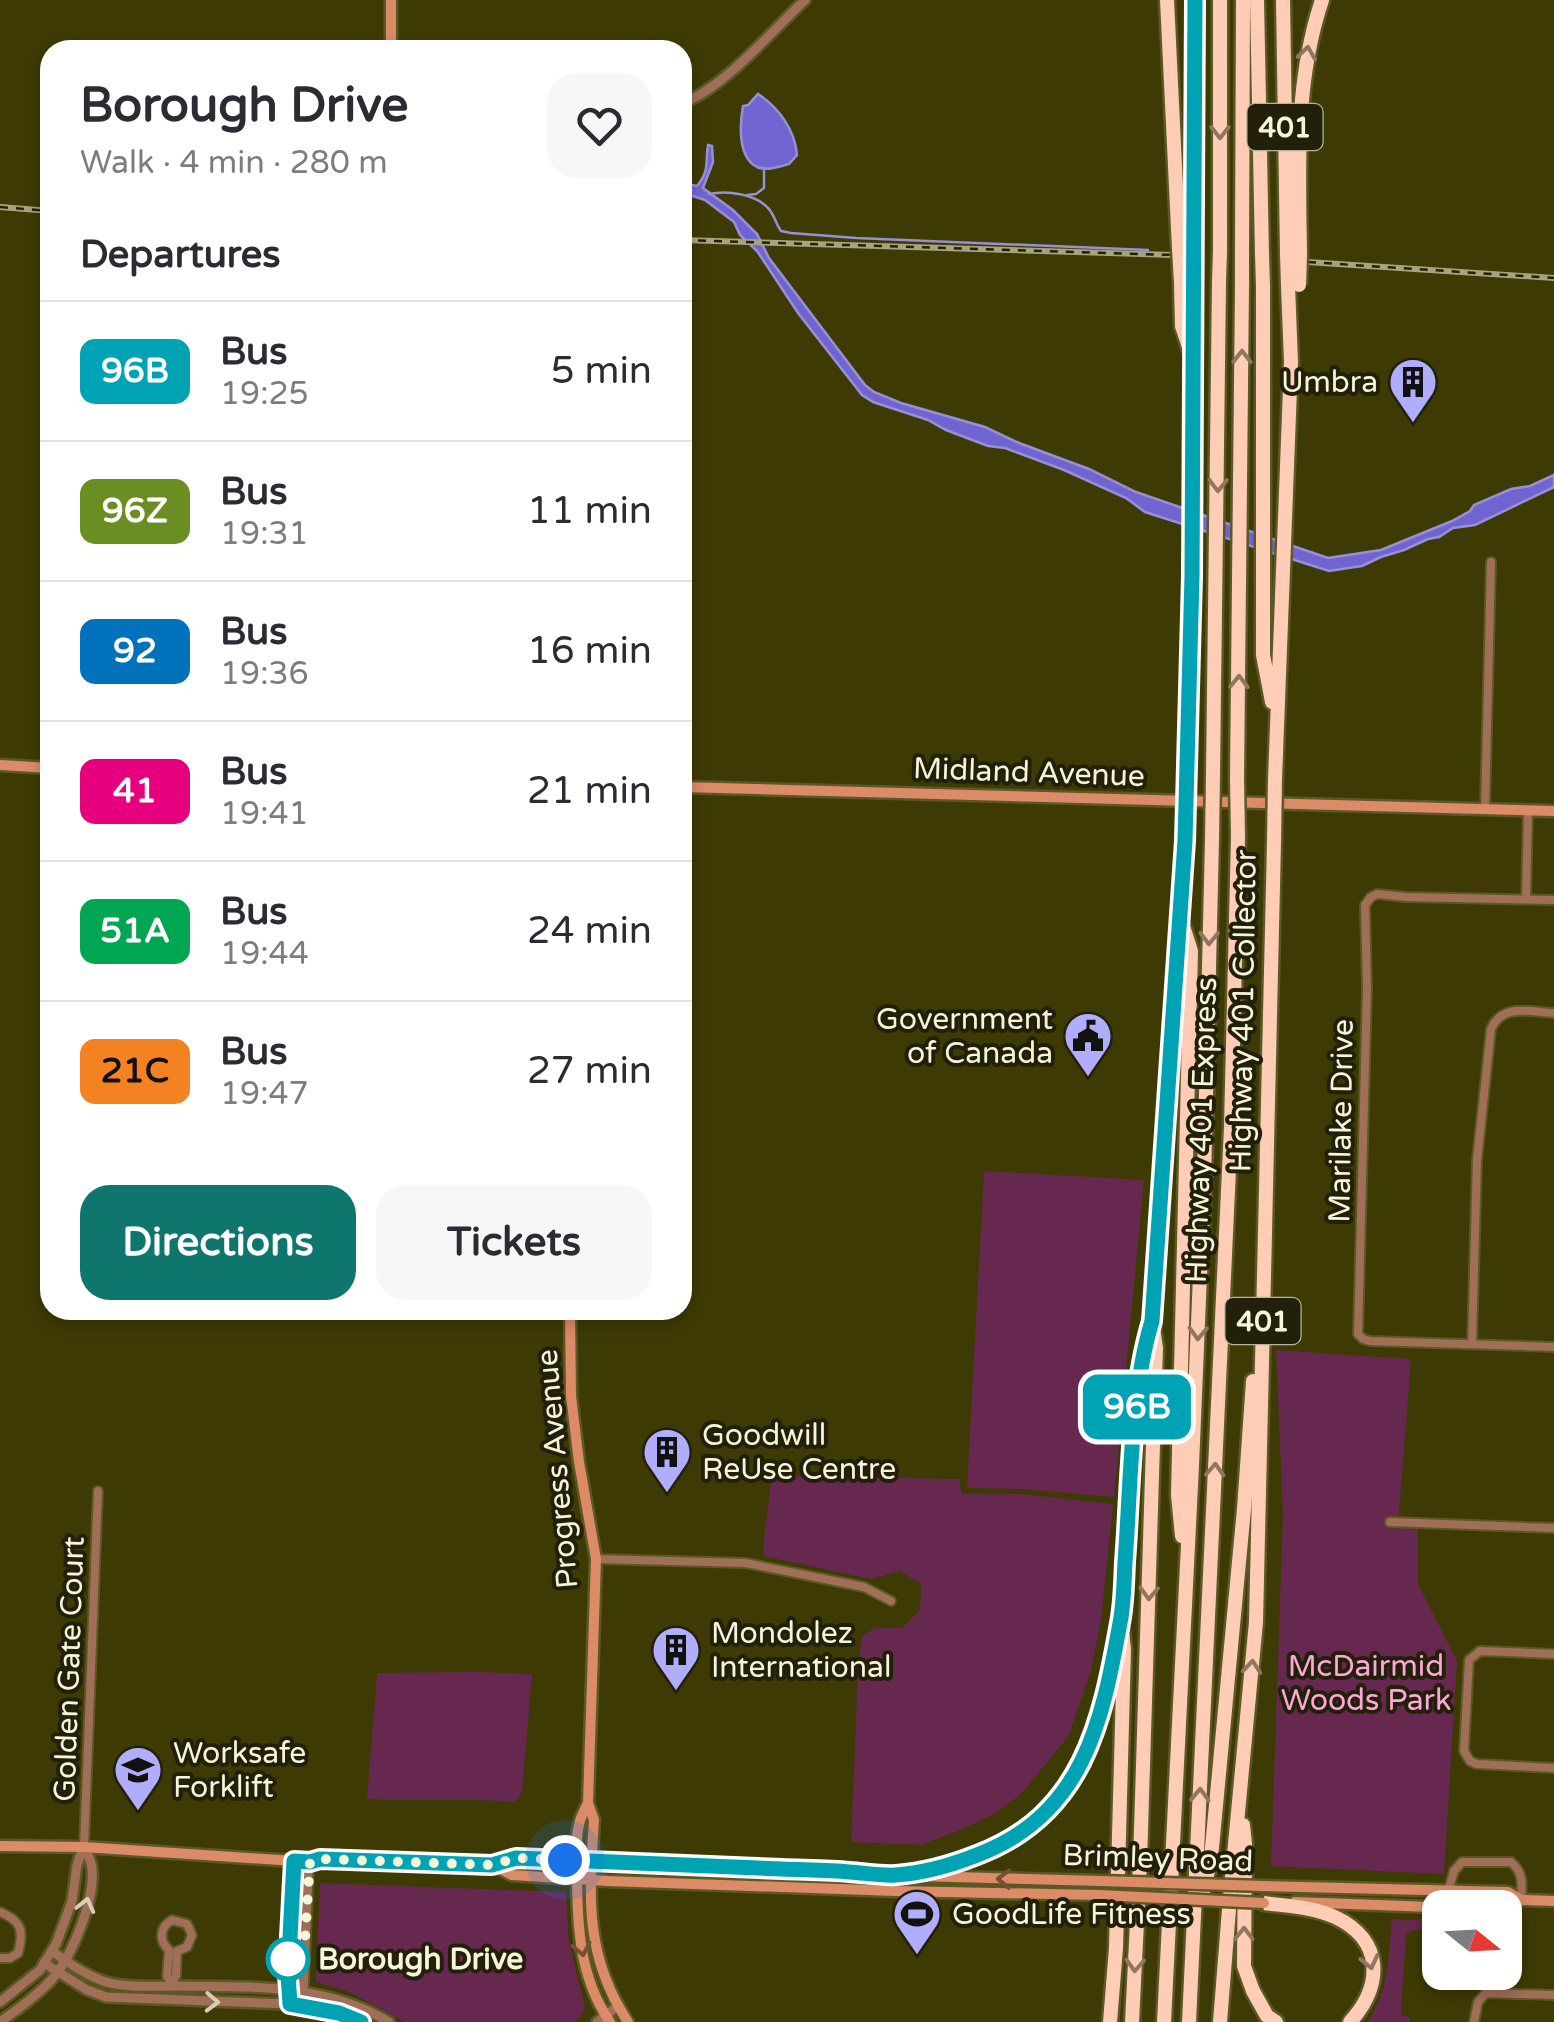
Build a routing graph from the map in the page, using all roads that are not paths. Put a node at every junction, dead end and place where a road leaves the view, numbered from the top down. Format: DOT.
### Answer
graph roads {
  1 [pos="391,0"];
  2 [pos="805,0"];
  3 [pos="1168,0"];
  4 [pos="1195,0"];
  5 [pos="1220,0"];
  6 [pos="1243,0"];
  7 [pos="1257,0"];
  8 [pos="1283,0"];
  9 [pos="1322,0"];
  10 [pos="392,40"];
  11 [pos="692,99"];
  12 [pos="1187,249"];
  13 [pos="1294,254"];
  14 [pos="1491,562"];
  15 [pos="1277,727"];
  16 [pos="0,765"];
  17 [pos="40,767"];
  18 [pos="692,788"];
  19 [pos="1485,810"];
  20 [pos="1528,810"];
  21 [pos="1554,811"];
  22 [pos="1526,899"];
  23 [pos="1554,900"];
  24 [pos="1181,919"];
  25 [pos="1554,1013"];
  26 [pos="1268,1184"];
  27 [pos="570,1320"];
  28 [pos="1152,1321"];
  29 [pos="1472,1344"];
  30 [pos="1554,1347"];
  31 [pos="98,1491"];
  32 [pos="1390,1522"];
  33 [pos="1554,1528"];
  34 [pos="596,1560"];
  35 [pos="1186,1578"];
  36 [pos="891,1601"];
  37 [pos="1121,1620"];
  38 [pos="1554,1654"];
  39 [pos="1554,1768"];
  40 [pos="1240,1799"];
  41 [pos="588,1803"];
  42 [pos="0,1846"];
  43 [pos="84,1847"];
  44 [pos="294,1861"];
  45 [pos="577,1861"];
  46 [pos="592,1861"];
  47 [pos="310,1862"];
  48 [pos="492,1865"];
  49 [pos="731,1867"];
  50 [pos="896,1875"];
  51 [pos="577,1878"];
  52 [pos="592,1880"];
  53 [pos="730,1884"];
  54 [pos="1450,1889"];
  55 [pos="1469,1890"];
  56 [pos="1521,1890"];
  57 [pos="1522,1900"];
  58 [pos="1554,1901"];
  59 [pos="1264,1903"];
  60 [pos="1422,1906"];
  61 [pos="0,1912"];
  62 [pos="1195,1927"];
  63 [pos="48,1957"];
  64 [pos="0,1958"];
  65 [pos="65,1960"];
  66 [pos="58,1971"];
  67 [pos="171,1983"];
  68 [pos="288,1990"];
  69 [pos="303,1992"];
  70 [pos="1554,1995"];
  71 [pos="0,2002"];
  72 [pos="290,2004"];
  73 [pos="303,2006"];
  74 [pos="618,2006"];
  75 [pos="604,2020"];
  76 [pos="0,2022"];
  77 [pos="360,2022"];
  78 [pos="389,2022"];
  79 [pos="628,2022"];
  80 [pos="1110,2022"];
  81 [pos="1132,2022"];
  82 [pos="1164,2022"];
  83 [pos="1189,2022"];
  84 [pos="1220,2022"];
  85 [pos="1276,2022"];
  86 [pos="1350,2022"];
  87 [pos="1474,2022"];
  1 -- 10 [label="main road"];
  2 -- 11 [label="street"];
  3 -- 12 [label="highway"];
  4 -- 12 [label="highway, Highway 401 Collector"];
  5 -- 35 [label="highway, Highway 401 Express / 401, one-way, bridge"];
  62 -- 6 [label="highway, Highway 401 Express / 401, one-way, bridge"];
  7 -- 15 [label="highway, bridge"];
  8 -- 13 [label="highway, 401"];
  13 -- 9 [label="highway, one-way"];
  12 -- 24 [label="highway, Highway 401 Collector, bridge"];
  13 -- 15 [label="highway, Highway 401 Collector / 401, bridge"];
  14 -- 19 [label="street"];
  15 -- 26 [label="highway, Highway 401 Collector / 401, bridge"];
  16 -- 17 [label="main road"];
  18 -- 19 [label="main road, Midland Avenue"];
  19 -- 20 [label="main road, Midland Avenue"];
  20 -- 21 [label="main road, Midland Avenue"];
  20 -- 22 [label="street"];
  22 -- 23 [label="street, Marilake Drive"];
  22 -- 29 [label="street, Marilake Drive"];
  24 -- 28 [label="highway, Highway 401 Collector"];
  24 -- 35 [label="highway"];
  25 -- 29 [label="street"];
  40 -- 26 [label="highway, Highway 401 Collector / 401, one-way"];
  26 -- 62 [label="highway"];
  27 -- 34 [label="main road, Progress Avenue"];
  28 -- 37 [label="highway"];
  28 -- 81 [label="highway, Highway 401 Collector, one-way"];
  29 -- 30 [label="street, Marilake Drive"];
  31 -- 43 [label="street, Golden Gate Court"];
  32 -- 33 [label="street"];
  34 -- 36 [label="street"];
  34 -- 41 [label="main road, Progress Avenue"];
  35 -- 82 [label="highway, Highway 401 Express / 401"];
  37 -- 50 [label="highway"];
  37 -- 80 [label="highway"];
  38 -- 39 [label="street"];
  40 -- 84 [label="highway, Highway 401 Collector / 401"];
  85 -- 40 [label="highway, one-way"];
  41 -- 45 [label="main road, Progress Avenue"];
  41 -- 46 [label="main road, Progress Avenue"];
  42 -- 43 [label="main road, Brimley Road"];
  43 -- 44 [label="main road, Brimley Road"];
  43 -- 63 [label="street"];
  65 -- 43 [label="street, one-way"];
  44 -- 47 [label="main road, Brimley Road"];
  44 -- 68 [label="street"];
  45 -- 46 [label="main road, Brimley Road"];
  45 -- 48 [label="main road, Brimley Road"];
  45 -- 51 [label="main road, Progress Avenue"];
  46 -- 49 [label="main road, Brimley Road"];
  46 -- 52 [label="main road, Progress Avenue"];
  47 -- 48 [label="main road, Brimley Road"];
  47 -- 69 [label="street"];
  48 -- 51 [label="main road, Brimley Road"];
  49 -- 50 [label="main road, Brimley Road"];
  49 -- 53 [label="main road"];
  54 -- 50 [label="main road, Brimley Road, one-way, bridge"];
  51 -- 52 [label="main road, Brimley Road"];
  51 -- 75 [label="main road, Progress Avenue, one-way"];
  52 -- 53 [label="main road, Brimley Road"];
  52 -- 74 [label="main road, Progress Avenue"];
  53 -- 59 [label="main road, Brimley Road, bridge"];
  54 -- 55 [label="main road, Brimley Road"];
  54 -- 56 [label="street"];
  57 -- 58 [label="main road, Brimley Road"];
  59 -- 60 [label="main road, Brimley Road"];
  59 -- 86 [label="highway, one-way"];
  61 -- 64 [label="street"];
  62 -- 83 [label="highway, Highway 401 Express / 401"];
  63 -- 65 [label="street"];
  63 -- 66 [label="street"];
  63 -- 71 [label="street"];
  65 -- 66 [label="street"];
  65 -- 68 [label="street"];
  66 -- 72 [label="street, one-way"];
  66 -- 76 [label="street"];
  67 -- 67 [label="street"];
  68 -- 69 [label="street"];
  68 -- 72 [label="street"];
  69 -- 73 [label="street"];
  69 -- 78 [label="street"];
  70 -- 87 [label="street"];
  72 -- 73 [label="street"];
  73 -- 77 [label="street"];
  74 -- 75 [label="street"];
  74 -- 79 [label="main road, Progress Avenue"];
}
